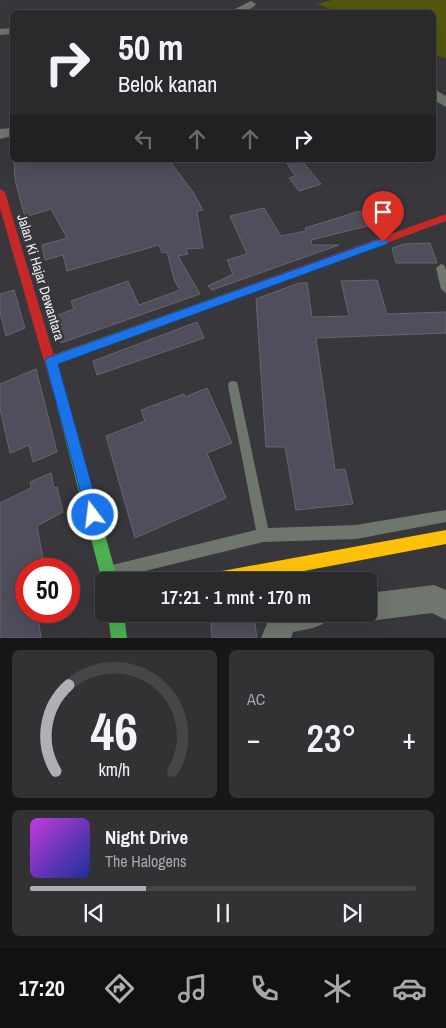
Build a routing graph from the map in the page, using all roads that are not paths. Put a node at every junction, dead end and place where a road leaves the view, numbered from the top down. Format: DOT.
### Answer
graph roads {
  1 [pos="251,4"];
  2 [pos="238,10"];
  3 [pos="436,95"];
  4 [pos="446,103"];
  5 [pos="0,194"];
  6 [pos="446,217"];
  7 [pos="440,268"];
  8 [pos="446,289"];
  9 [pos="51,361"];
  10 [pos="233,386"];
  11 [pos="446,516"];
  12 [pos="263,535"];
  13 [pos="446,537"];
  14 [pos="108,572"];
  15 [pos="127,572"];
  16 [pos="259,572"];
  17 [pos="377,606"];
  18 [pos="446,606"];
  19 [pos="117,622"];
  20 [pos="282,622"];
  21 [pos="119,638"];
  22 [pos="276,638"];
  1 -- 2 [label="street"];
  3 -- 4 [label="street"];
  5 -- 9 [label="street, Jalan Ki Hajar Dewantara"];
  6 -- 9 [label="street"];
  7 -- 8 [label="lane"];
  9 -- 14 [label="street, Jalan Ki Hajar Dewantara"];
  10 -- 12 [label="lane"];
  11 -- 12 [label="lane"];
  12 -- 15 [label="lane"];
  13 -- 16 [label="street"];
  17 -- 18 [label="street"];
  19 -- 21 [label="street"];
  20 -- 22 [label="street"];
}
